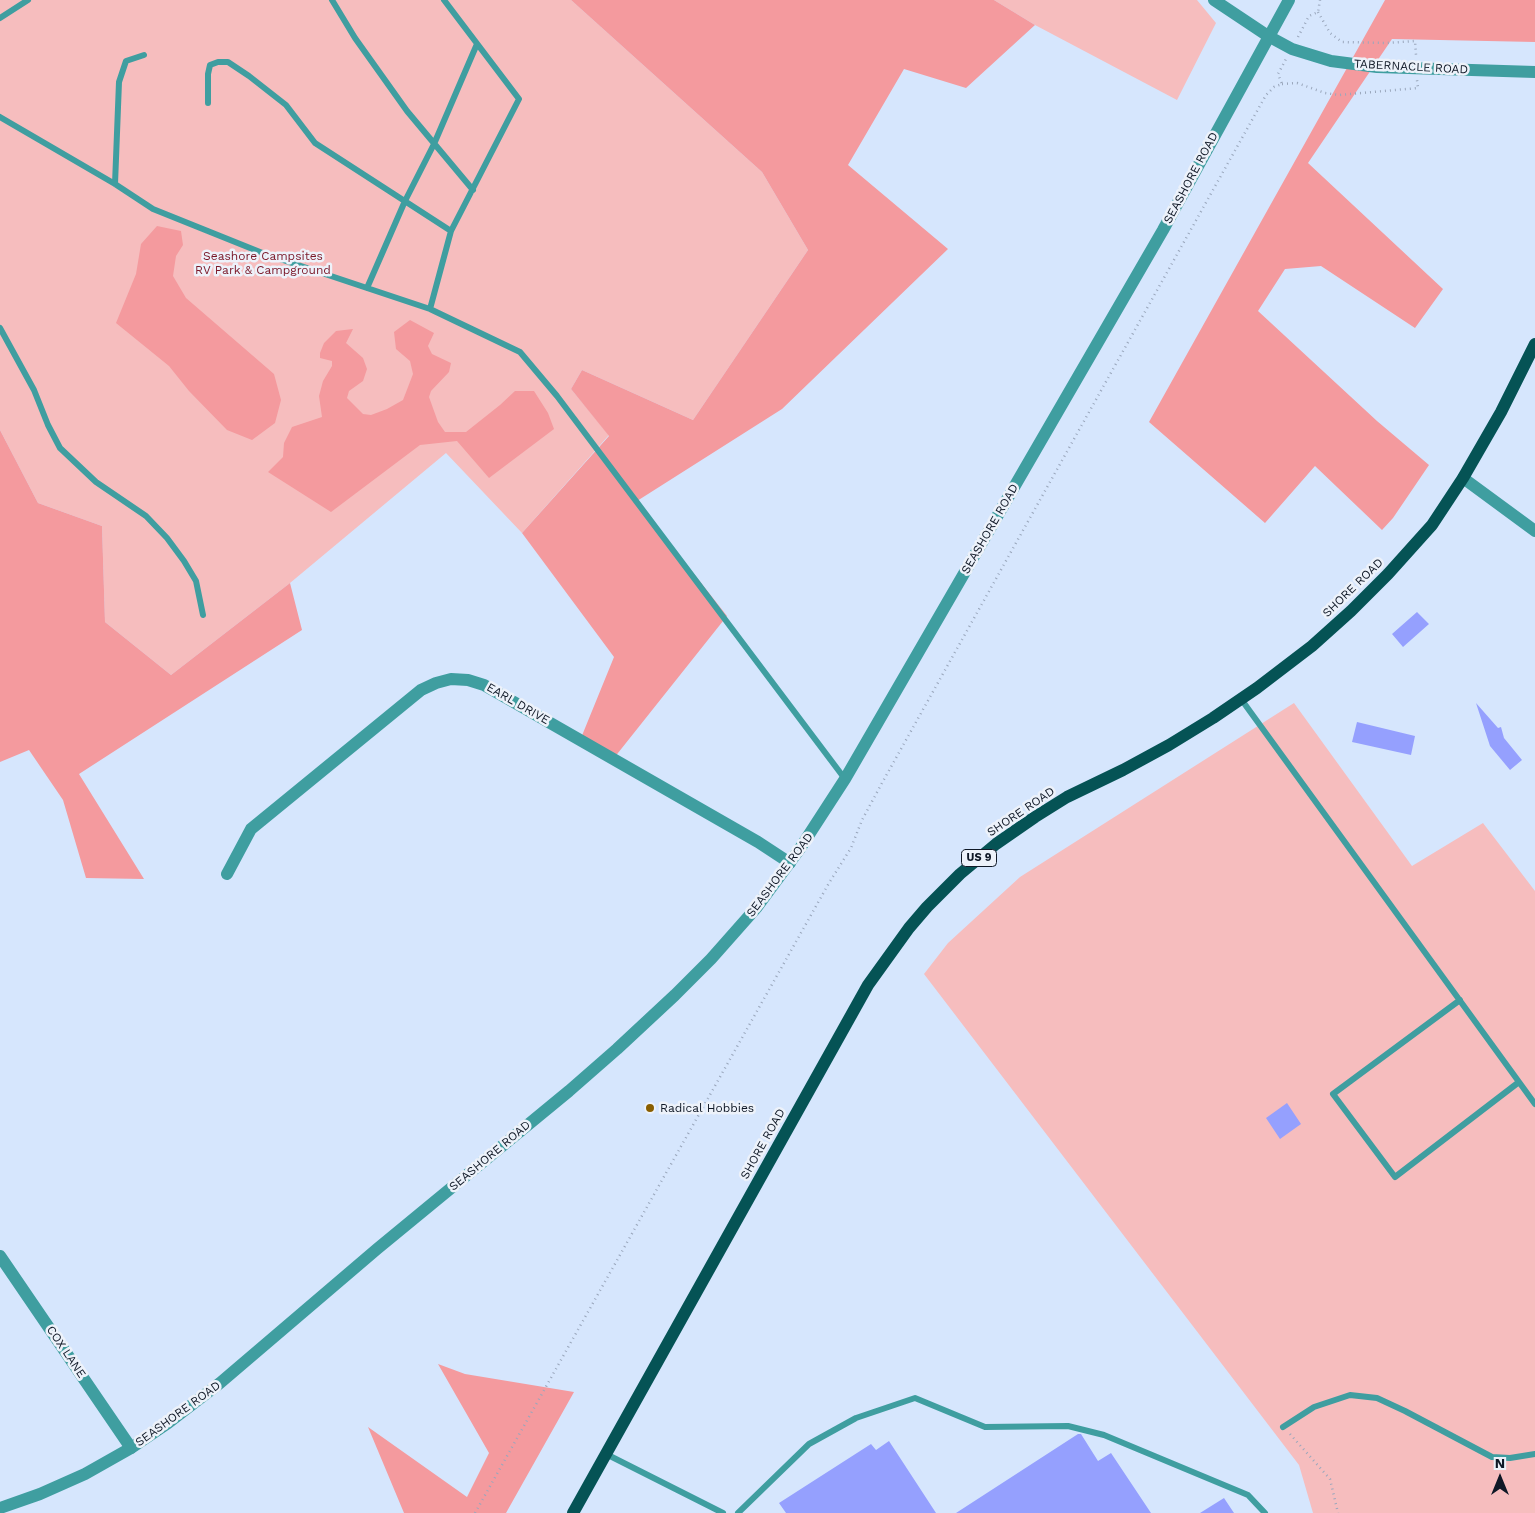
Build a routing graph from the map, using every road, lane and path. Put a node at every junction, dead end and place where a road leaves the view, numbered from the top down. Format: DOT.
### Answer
graph roads {
  1 [pos="28,0"];
  2 [pos="332,0"];
  3 [pos="444,0"];
  4 [pos="1214,0"];
  5 [pos="1289,0"];
  6 [pos="1320,0"];
  7 [pos="1318,12"];
  8 [pos="1309,16"];
  9 [pos="0,18"];
  10 [pos="1268,36"];
  11 [pos="478,44"];
  12 [pos="144,55"];
  13 [pos="1417,68"];
  14 [pos="1535,72"];
  15 [pos="1278,74"];
  16 [pos="1282,84"];
  17 [pos="208,103"];
  18 [pos="0,117"];
  19 [pos="434,144"];
  20 [pos="114,184"];
  21 [pos="473,190"];
  22 [pos="405,201"];
  23 [pos="451,231"];
  24 [pos="367,288"];
  25 [pos="430,309"];
  26 [pos="0,328"];
  27 [pos="1535,344"];
  28 [pos="1463,478"];
  29 [pos="1535,531"];
  30 [pos="203,615"];
  31 [pos="1241,699"];
  32 [pos="845,779"];
  33 [pos="790,863"];
  34 [pos="227,874"];
  35 [pos="1460,1000"];
  36 [pos="1519,1082"];
  37 [pos="1535,1104"];
  38 [pos="0,1256"];
  39 [pos="1284,1427"];
  40 [pos="132,1448"];
  41 [pos="606,1454"];
  42 [pos="1535,1454"];
  43 [pos="0,1508"];
  44 [pos="475,1513"];
  45 [pos="573,1513"];
  46 [pos="723,1513"];
  47 [pos="738,1513"];
  48 [pos="1265,1513"];
  49 [pos="1338,1513"];
  1 -- 9 [label="lane"];
  2 -- 19 [label="lane"];
  3 -- 11 [label="lane"];
  4 -- 10 [label="street, TABERNACLE ROAD"];
  5 -- 10 [label="street, SEASHORE ROAD"];
  6 -- 7 [label="path"];
  7 -- 8 [label="path"];
  7 -- 13 [label="path"];
  10 -- 13 [label="street, TABERNACLE ROAD"];
  10 -- 32 [label="street, SEASHORE ROAD"];
  11 -- 19 [label="lane"];
  11 -- 21 [label="lane"];
  12 -- 20 [label="lane"];
  13 -- 14 [label="street, TABERNACLE ROAD"];
  13 -- 16 [label="path"];
  15 -- 16 [label="path"];
  16 -- 44 [label="path"];
  17 -- 22 [label="lane"];
  18 -- 20 [label="lane"];
  19 -- 21 [label="lane"];
  19 -- 22 [label="lane"];
  20 -- 24 [label="lane"];
  21 -- 23 [label="lane"];
  22 -- 23 [label="lane"];
  22 -- 24 [label="lane"];
  23 -- 25 [label="lane"];
  24 -- 25 [label="lane"];
  25 -- 32 [label="lane"];
  26 -- 30 [label="lane"];
  27 -- 28 [label="main road, SHORE ROAD / US 9"];
  28 -- 29 [label="street"];
  28 -- 31 [label="main road, SHORE ROAD / US 9"];
  31 -- 35 [label="lane"];
  31 -- 41 [label="main road, SHORE ROAD / US 9"];
  32 -- 33 [label="street, SEASHORE ROAD"];
  33 -- 34 [label="street, EARL DRIVE"];
  33 -- 40 [label="street, SEASHORE ROAD"];
  35 -- 36 [label="lane"];
  35 -- 36 [label="lane"];
  36 -- 37 [label="lane"];
  38 -- 40 [label="street, COX LANE"];
  39 -- 42 [label="lane"];
  39 -- 49 [label="path"];
  40 -- 43 [label="street, SEASHORE ROAD"];
  41 -- 45 [label="main road, SHORE ROAD / US 9"];
  41 -- 46 [label="lane"];
  47 -- 48 [label="lane"];
}
